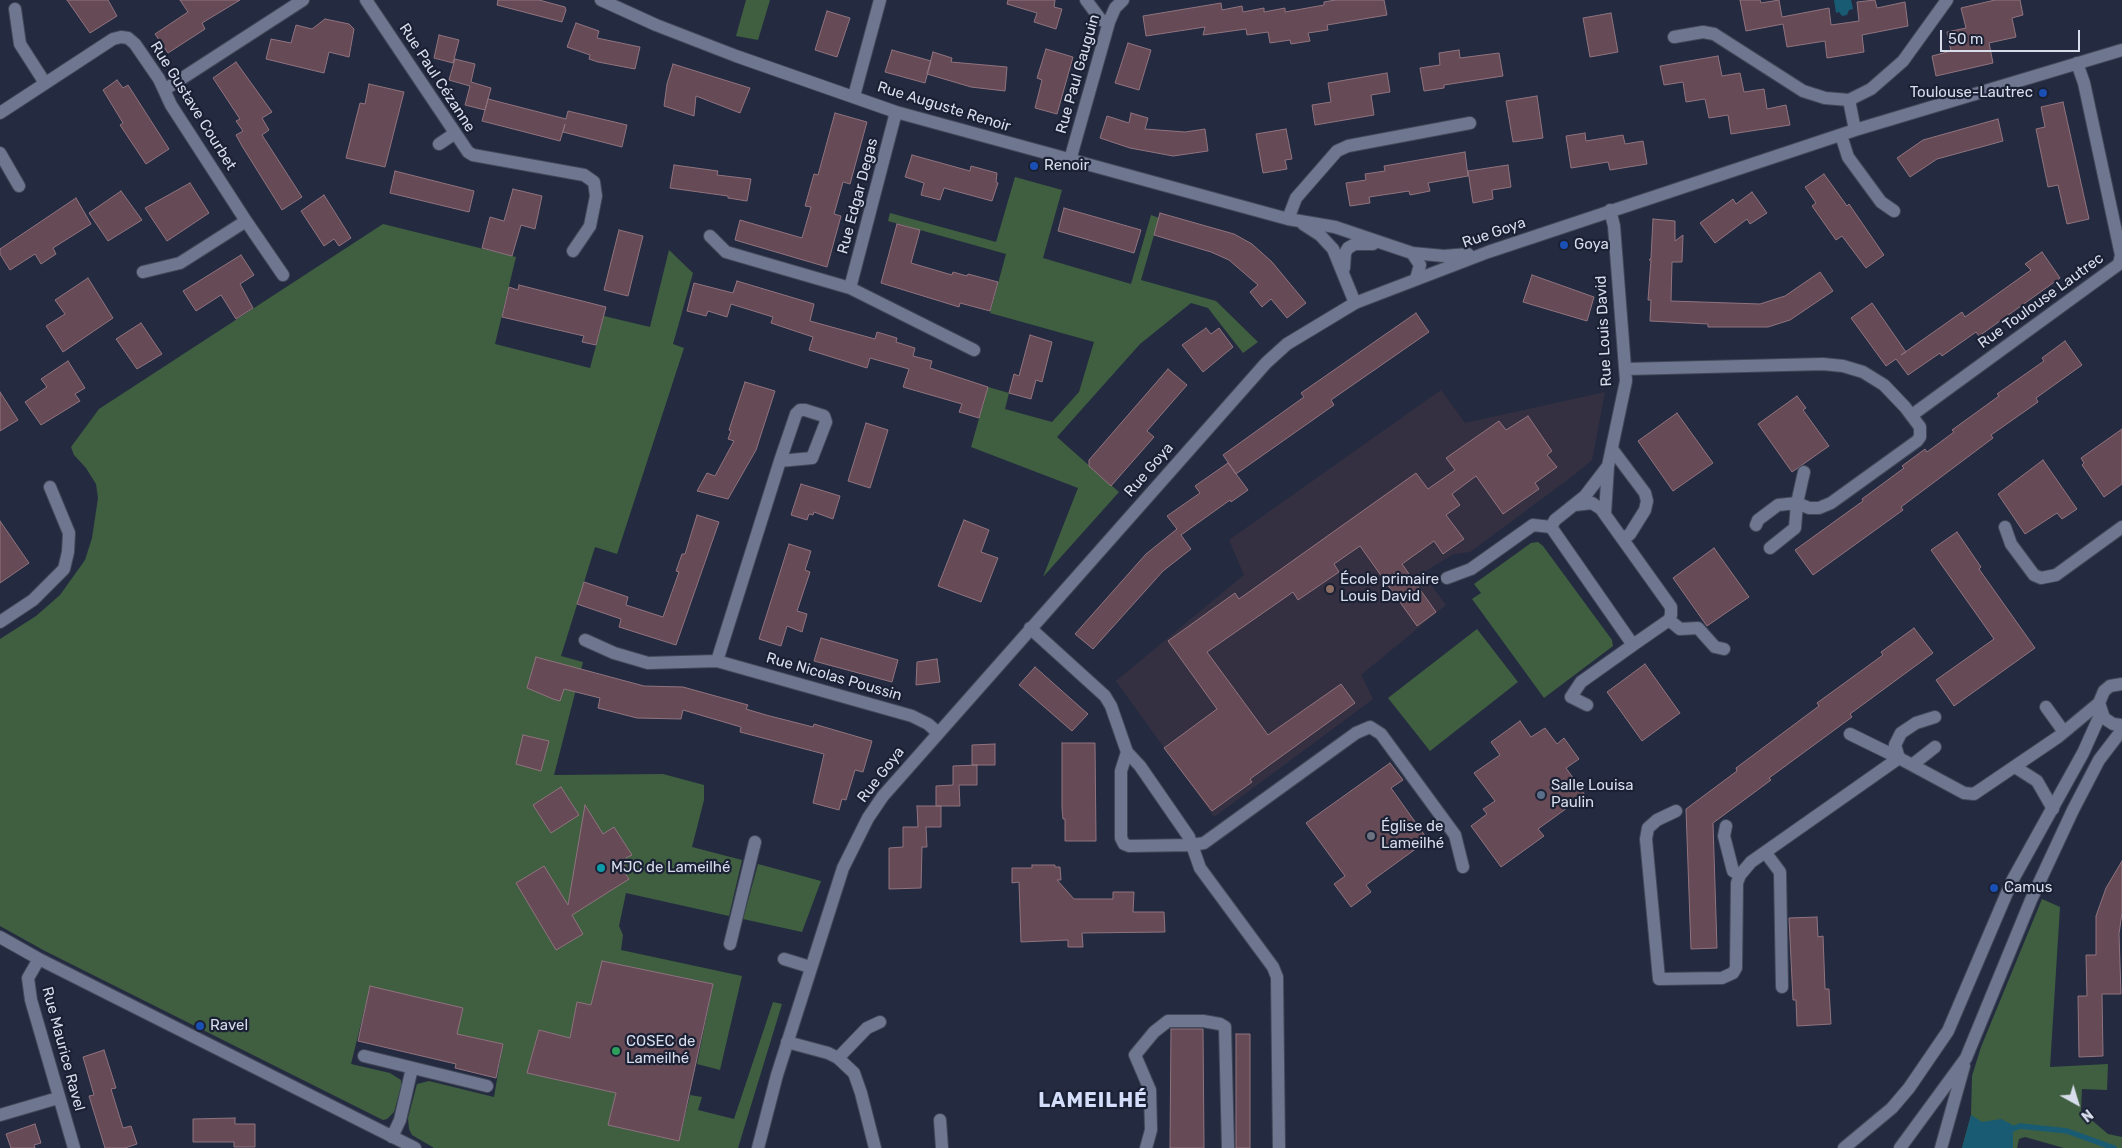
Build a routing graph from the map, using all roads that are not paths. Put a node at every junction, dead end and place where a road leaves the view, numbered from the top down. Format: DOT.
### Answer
graph roads {
  1 [pos="303,0"];
  2 [pos="366,0"];
  3 [pos="601,0"];
  4 [pos="880,0"];
  5 [pos="1086,0"];
  6 [pos="1123,0"];
  7 [pos="1947,0"];
  8 [pos="15,9"];
  9 [pos="1109,22"];
  10 [pos="1674,37"];
  11 [pos="2122,50"];
  12 [pos="2076,63"];
  13 [pos="45,83"];
  14 [pos="164,90"];
  15 [pos="854,96"];
  16 [pos="1849,100"];
  17 [pos="896,112"];
  18 [pos="0,113"];
  19 [pos="1470,123"];
  20 [pos="1855,130"];
  21 [pos="454,134"];
  22 [pos="1841,135"];
  23 [pos="439,144"];
  24 [pos="0,153"];
  25 [pos="1070,160"];
  26 [pos="19,186"];
  27 [pos="1610,210"];
  28 [pos="1894,211"];
  29 [pos="1293,220"];
  30 [pos="246,221"];
  31 [pos="710,236"];
  32 [pos="1391,245"];
  33 [pos="573,251"];
  34 [pos="1488,252"];
  35 [pos="1412,253"];
  36 [pos="143,272"];
  37 [pos="1344,274"];
  38 [pos="283,275"];
  39 [pos="1416,279"];
  40 [pos="850,288"];
  41 [pos="1355,303"];
  42 [pos="974,350"];
  43 [pos="1626,369"];
  44 [pos="1912,415"];
  45 [pos="1612,449"];
  46 [pos="780,461"];
  47 [pos="1608,466"];
  48 [pos="1804,472"];
  49 [pos="50,487"];
  50 [pos="1797,503"];
  51 [pos="1575,505"];
  52 [pos="1606,514"];
  53 [pos="1756,525"];
  54 [pos="1551,527"];
  55 [pos="2122,527"];
  56 [pos="2002,532"];
  57 [pos="1623,539"];
  58 [pos="1770,548"];
  59 [pos="1447,578"];
  60 [pos="1668,620"];
  61 [pos="0,622"];
  62 [pos="1030,628"];
  63 [pos="586,640"];
  64 [pos="1633,645"];
  65 [pos="1724,649"];
  66 [pos="717,661"];
  67 [pos="2122,675"];
  68 [pos="2116,685"];
  69 [pos="1587,705"];
  70 [pos="2046,708"];
  71 [pos="2100,708"];
  72 [pos="1935,717"];
  73 [pos="2119,726"];
  74 [pos="2095,727"];
  75 [pos="937,732"];
  76 [pos="1850,734"];
  77 [pos="2061,734"];
  78 [pos="1935,747"];
  79 [pos="1126,752"];
  80 [pos="1899,758"];
  81 [pos="1912,765"];
  82 [pos="2015,767"];
  83 [pos="2053,809"];
  84 [pos="1676,810"];
  85 [pos="1726,826"];
  86 [pos="755,842"];
  87 [pos="1192,846"];
  88 [pos="1765,852"];
  89 [pos="1463,868"];
  90 [pos="1740,875"];
  91 [pos="0,937"];
  92 [pos="730,944"];
  93 [pos="784,959"];
  94 [pos="38,960"];
  95 [pos="810,967"];
  96 [pos="1782,987"];
  97 [pos="880,1022"];
  98 [pos="787,1042"];
  99 [pos="364,1056"];
  100 [pos="838,1058"];
  101 [pos="1966,1058"];
  102 [pos="412,1068"];
  103 [pos="487,1086"];
  104 [pos="58,1098"];
  105 [pos="0,1115"];
  106 [pos="940,1120"];
  107 [pos="392,1137"];
  108 [pos="74,1148"];
  109 [pos="415,1148"];
  110 [pos="758,1148"];
  111 [pos="875,1148"];
  112 [pos="942,1148"];
  113 [pos="1146,1148"];
  114 [pos="1228,1148"];
  115 [pos="1279,1148"];
  116 [pos="1844,1148"];
  117 [pos="1900,1148"];
  118 [pos="1941,1148"];
  1 -- 14 [label="street"];
  2 -- 21 [label="street, Rue Paul Cézanne"];
  3 -- 15 [label="street, Rue Auguste Renoir"];
  4 -- 15 [label="street"];
  5 -- 9 [label="street"];
  6 -- 9 [label="street, Rue Paul Gauguin"];
  7 -- 16 [label="street"];
  8 -- 13 [label="street"];
  9 -- 25 [label="street, Rue Paul Gauguin"];
  10 -- 16 [label="street"];
  11 -- 12 [label="street, Rue Goya"];
  12 -- 20 [label="street, Rue Goya"];
  12 -- 44 [label="street, Rue Toulouse Lautrec"];
  13 -- 14 [label="street, Rue Gustave Courbet"];
  13 -- 18 [label="street, Rue Gustave Courbet"];
  14 -- 30 [label="street, Rue Gustave Courbet"];
  15 -- 17 [label="street, Rue Auguste Renoir"];
  16 -- 20 [label="street"];
  17 -- 25 [label="street, Rue Auguste Renoir"];
  17 -- 40 [label="street, Rue Edgar Degas"];
  19 -- 29 [label="street"];
  20 -- 22 [label="street, Rue Goya"];
  21 -- 23 [label="street"];
  21 -- 33 [label="street, Rue Paul Cézanne"];
  22 -- 27 [label="street, Rue Goya"];
  22 -- 28 [label="street"];
  24 -- 26 [label="street"];
  25 -- 29 [label="street, Rue Auguste Renoir"];
  27 -- 34 [label="street, Rue Goya"];
  27 -- 43 [label="street, Rue Louis David"];
  29 -- 32 [label="street"];
  29 -- 37 [label="street"];
  30 -- 36 [label="street"];
  30 -- 38 [label="street, Rue Gustave Courbet"];
  31 -- 40 [label="street"];
  32 -- 35 [label="street"];
  32 -- 37 [label="street"];
  34 -- 35 [label="street"];
  34 -- 39 [label="street, Rue Goya"];
  35 -- 39 [label="street"];
  37 -- 41 [label="street"];
  39 -- 41 [label="street, Rue Goya"];
  40 -- 42 [label="street"];
  41 -- 62 [label="street, Rue Goya"];
  43 -- 44 [label="street"];
  43 -- 45 [label="street, Rue Louis David"];
  44 -- 50 [label="street"];
  45 -- 47 [label="street, Rue Louis David"];
  45 -- 57 [label="street"];
  46 -- 46 [label="street"];
  46 -- 66 [label="street"];
  47 -- 51 [label="street, Rue Louis David"];
  47 -- 52 [label="street, Rue Louis David"];
  48 -- 50 [label="street"];
  49 -- 61 [label="street"];
  50 -- 53 [label="street"];
  50 -- 58 [label="street"];
  51 -- 52 [label="street"];
  51 -- 54 [label="street, Rue Louis David"];
  52 -- 57 [label="street"];
  54 -- 59 [label="street"];
  54 -- 64 [label="street"];
  55 -- 56 [label="street"];
  57 -- 60 [label="street"];
  60 -- 64 [label="street"];
  60 -- 65 [label="street"];
  62 -- 75 [label="street, Rue Goya"];
  62 -- 79 [label="street"];
  63 -- 66 [label="street, Rue Nicolas Poussin"];
  64 -- 69 [label="street"];
  66 -- 75 [label="street, Rue Nicolas Poussin"];
  67 -- 68 [label="street"];
  68 -- 71 [label="street"];
  70 -- 77 [label="street"];
  71 -- 73 [label="street"];
  71 -- 74 [label="street"];
  71 -- 77 [label="street"];
  72 -- 80 [label="street"];
  73 -- 74 [label="street"];
  73 -- 101 [label="street"];
  74 -- 77 [label="street"];
  74 -- 83 [label="street"];
  75 -- 95 [label="street, Rue Goya"];
  76 -- 80 [label="street"];
  77 -- 82 [label="street"];
  78 -- 81 [label="street"];
  79 -- 87 [label="street"];
  79 -- 87 [label="street"];
  80 -- 81 [label="street"];
  80 -- 88 [label="street"];
  81 -- 82 [label="street"];
  82 -- 83 [label="street"];
  83 -- 116 [label="street"];
  84 -- 90 [label="street"];
  85 -- 90 [label="street"];
  86 -- 92 [label="street"];
  87 -- 89 [label="street"];
  87 -- 115 [label="street"];
  88 -- 90 [label="street"];
  88 -- 96 [label="street"];
  91 -- 94 [label="street"];
  93 -- 95 [label="street"];
  94 -- 104 [label="street, Rue Maurice Ravel"];
  94 -- 107 [label="street"];
  95 -- 98 [label="street, Rue Goya"];
  97 -- 100 [label="street"];
  98 -- 100 [label="street"];
  98 -- 110 [label="street, Rue Goya"];
  99 -- 102 [label="street"];
  100 -- 111 [label="street"];
  101 -- 117 [label="street"];
  101 -- 118 [label="street"];
  102 -- 103 [label="street"];
  102 -- 107 [label="street"];
  104 -- 105 [label="street"];
  104 -- 108 [label="street, Rue Maurice Ravel"];
  106 -- 112 [label="street"];
  107 -- 109 [label="street"];
  113 -- 114 [label="street"];
}
